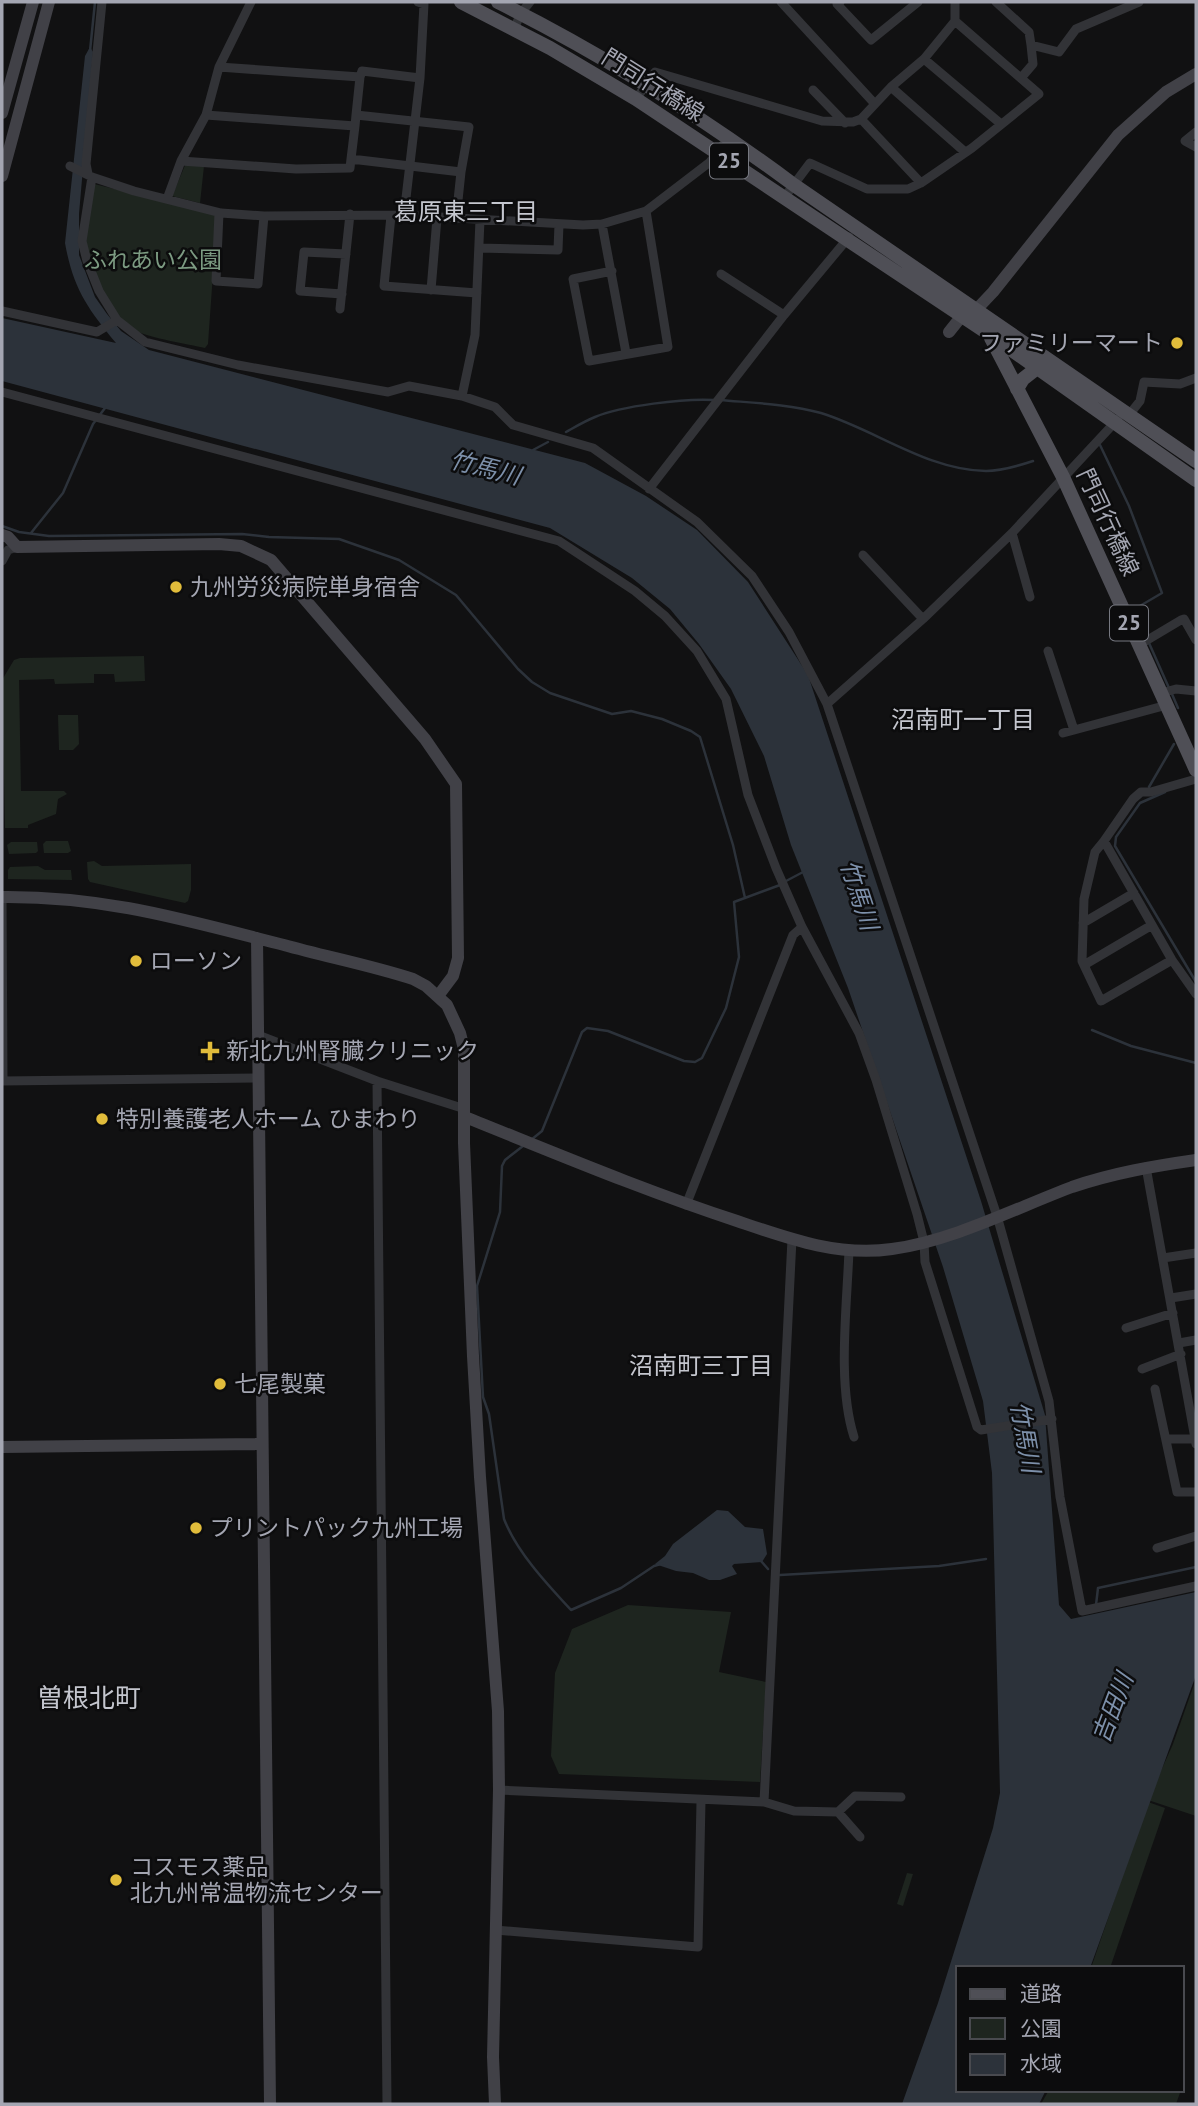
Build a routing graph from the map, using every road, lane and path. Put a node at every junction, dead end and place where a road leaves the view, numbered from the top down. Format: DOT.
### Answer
graph roads {
  1 [pos="33,2"];
  2 [pos="49,2"];
  3 [pos="102,2"];
  4 [pos="251,2"];
  5 [pos="418,2"];
  6 [pos="461,2"];
  7 [pos="498,2"];
  8 [pos="781,2"];
  9 [pos="918,2"];
  10 [pos="955,2"];
  11 [pos="996,2"];
  12 [pos="1139,2"];
  13 [pos="837,3"];
  14 [pos="525,8"];
  15 [pos="955,21"];
  16 [pos="514,29"];
  17 [pos="1031,46"];
  18 [pos="924,59"];
  19 [pos="219,67"];
  20 [pos="1196,74"];
  21 [pos="360,77"];
  22 [pos="420,78"];
  23 [pos="1021,78"];
  24 [pos="645,84"];
  25 [pos="891,87"];
  26 [pos="813,90"];
  27 [pos="636,99"];
  28 [pos="875,104"];
  29 [pos="2,113"];
  30 [pos="206,115"];
  31 [pos="861,119"];
  32 [pos="356,120"];
  33 [pos="415,122"];
  34 [pos="845,123"];
  35 [pos="1001,124"];
  36 [pos="1196,132"];
  37 [pos="729,137"];
  38 [pos="1196,147"];
  39 [pos="965,152"];
  40 [pos="718,154"];
  41 [pos="351,159"];
  42 [pos="181,161"];
  43 [pos="70,166"];
  44 [pos="410,166"];
  45 [pos="461,172"];
  46 [pos="88,174"];
  47 [pos="2,176"];
  48 [pos="922,183"];
  49 [pos="794,185"];
  50 [pos="167,199"];
  51 [pos="783,199"];
  52 [pos="646,211"];
  53 [pos="219,213"];
  54 [pos="350,214"];
  55 [pos="404,215"];
  56 [pos="264,216"];
  57 [pos="391,216"];
  58 [pos="437,218"];
  59 [pos="456,219"];
  60 [pos="480,220"];
  61 [pos="602,223"];
  62 [pos="559,224"];
  63 [pos="856,228"];
  64 [pos="846,241"];
  65 [pos="479,248"];
  66 [pos="346,254"];
  67 [pos="612,271"];
  68 [pos="721,274"];
  69 [pos="431,289"];
  70 [pos="477,293"];
  71 [pos="342,294"];
  72 [pos="340,309"];
  73 [pos="976,310"];
  74 [pos="2,311"];
  75 [pos="784,315"];
  76 [pos="961,317"];
  77 [pos="117,320"];
  78 [pos="949,332"];
  79 [pos="989,334"];
  80 [pos="626,354"];
  81 [pos="1037,368"];
  82 [pos="1196,378"];
  83 [pos="1017,389"];
  84 [pos="2,392"];
  85 [pos="462,396"];
  86 [pos="1123,417"];
  87 [pos="1196,461"];
  88 [pos="1063,477"];
  89 [pos="1196,480"];
  90 [pos="649,489"];
  91 [pos="1012,533"];
  92 [pos="2,535"];
  93 [pos="17,547"];
  94 [pos="863,555"];
  95 [pos="2,561"];
  96 [pos="1030,597"];
  97 [pos="923,619"];
  98 [pos="1196,638"];
  99 [pos="1145,642"];
  100 [pos="1048,651"];
  101 [pos="1196,691"];
  102 [pos="1167,695"];
  103 [pos="827,704"];
  104 [pos="1074,730"];
  105 [pos="1063,733"];
  106 [pos="1196,770"];
  107 [pos="1196,779"];
  108 [pos="1104,841"];
  109 [pos="1134,893"];
  110 [pos="2,897"];
  111 [pos="1083,923"];
  112 [pos="1152,925"];
  113 [pos="802,928"];
  114 [pos="257,938"];
  115 [pos="1172,960"];
  116 [pos="1084,965"];
  117 [pos="1196,994"];
  118 [pos="438,996"];
  119 [pos="258,1035"];
  120 [pos="258,1077"];
  121 [pos="3,1081"];
  122 [pos="377,1082"];
  123 [pos="465,1113"];
  124 [pos="1196,1160"];
  125 [pos="1146,1167"];
  126 [pos="686,1205"];
  127 [pos="994,1218"];
  128 [pos="792,1239"];
  129 [pos="927,1241"];
  130 [pos="849,1250"];
  131 [pos="1196,1253"];
  132 [pos="1163,1258"];
  133 [pos="1196,1294"];
  134 [pos="1171,1298"];
  135 [pos="1173,1313"];
  136 [pos="1126,1328"];
  137 [pos="1196,1340"];
  138 [pos="1179,1343"];
  139 [pos="1181,1354"];
  140 [pos="1142,1369"];
  141 [pos="1191,1383"];
  142 [pos="1155,1389"];
  143 [pos="1050,1420"];
  144 [pos="854,1437"];
  145 [pos="1166,1439"];
  146 [pos="1196,1439"];
  147 [pos="261,1444"];
  148 [pos="1196,1444"];
  149 [pos="2,1447"];
  150 [pos="1196,1492"];
  151 [pos="1196,1536"];
  152 [pos="1157,1548"];
  153 [pos="1196,1586"];
  154 [pos="499,1790"];
  155 [pos="901,1797"];
  156 [pos="701,1801"];
  157 [pos="764,1802"];
  158 [pos="838,1812"];
  159 [pos="860,1838"];
  160 [pos="495,1930"];
  161 [pos="270,2104"];
  162 [pos="387,2104"];
  163 [pos="495,2104"];
  1 -- 29 [label="street"];
  2 -- 47 [label="street"];
  3 -- 46 [label="street"];
  4 -- 19 [label="street"];
  5 -- 22 [label="street"];
  6 -- 16 [label="main road, 門司行橋線 / 25"];
  7 -- 14 [label="main road, 門司行橋線 / 25"];
  8 -- 28 [label="street"];
  9 -- 13 [label="street"];
  10 -- 15 [label="street"];
  11 -- 17 [label="street"];
  12 -- 17 [label="street"];
  14 -- 16 [label="street"];
  14 -- 24 [label="main road, 門司行橋線 / 25"];
  15 -- 18 [label="street"];
  15 -- 23 [label="street"];
  16 -- 27 [label="main road, 門司行橋線 / 25"];
  17 -- 23 [label="street"];
  18 -- 25 [label="street"];
  18 -- 35 [label="street"];
  19 -- 21 [label="street"];
  19 -- 30 [label="street"];
  20 -- 73 [label="street"];
  21 -- 22 [label="street"];
  21 -- 32 [label="street"];
  22 -- 33 [label="street"];
  23 -- 35 [label="street"];
  24 -- 27 [label="street"];
  24 -- 34 [label="street"];
  24 -- 37 [label="main road, 門司行橋線 / 25"];
  25 -- 28 [label="street"];
  25 -- 39 [label="street"];
  26 -- 34 [label="street"];
  27 -- 40 [label="main road, 門司行橋線 / 25"];
  28 -- 31 [label="street"];
  30 -- 32 [label="street"];
  30 -- 42 [label="street"];
  31 -- 34 [label="street"];
  31 -- 48 [label="street"];
  32 -- 33 [label="street"];
  32 -- 41 [label="street"];
  33 -- 44 [label="street"];
  33 -- 45 [label="street"];
  35 -- 39 [label="street"];
  36 -- 38 [label="street"];
  37 -- 40 [label="street"];
  37 -- 49 [label="main road, 門司行橋線 / 25"];
  39 -- 48 [label="street"];
  40 -- 51 [label="main road, 門司行橋線 / 25"];
  40 -- 52 [label="street"];
  41 -- 42 [label="street"];
  41 -- 44 [label="street"];
  42 -- 50 [label="street"];
  43 -- 46 [label="street"];
  44 -- 45 [label="street"];
  44 -- 55 [label="street"];
  45 -- 59 [label="street"];
  46 -- 50 [label="street"];
  46 -- 77 [label="street"];
  48 -- 49 [label="street"];
  49 -- 51 [label="street"];
  49 -- 63 [label="main road, 門司行橋線 / 25"];
  50 -- 53 [label="street"];
  51 -- 64 [label="main road, 門司行橋線 / 25"];
  52 -- 61 [label="street"];
  52 -- 80 [label="street"];
  53 -- 56 [label="street"];
  53 -- 56 [label="street"];
  54 -- 56 [label="street"];
  54 -- 57 [label="street"];
  54 -- 66 [label="street"];
  55 -- 57 [label="street"];
  55 -- 58 [label="street"];
  57 -- 69 [label="street"];
  58 -- 59 [label="street"];
  58 -- 69 [label="street"];
  59 -- 60 [label="street"];
  60 -- 62 [label="street"];
  60 -- 65 [label="street"];
  61 -- 62 [label="street"];
  61 -- 67 [label="street"];
  62 -- 65 [label="street"];
  63 -- 64 [label="street"];
  63 -- 73 [label="main road, 門司行橋線 / 25"];
  64 -- 75 [label="street"];
  64 -- 76 [label="main road, 門司行橋線 / 25"];
  65 -- 70 [label="street"];
  66 -- 71 [label="street"];
  66 -- 71 [label="street"];
  67 -- 80 [label="street"];
  67 -- 80 [label="street"];
  68 -- 75 [label="street"];
  69 -- 70 [label="street"];
  70 -- 85 [label="street"];
  71 -- 72 [label="street"];
  73 -- 76 [label="street"];
  73 -- 79 [label="main road, 門司行橋線 / 25"];
  73 -- 86 [label="main road, 門司行橋線 / 25"];
  74 -- 77 [label="street"];
  75 -- 90 [label="street"];
  76 -- 78 [label="street"];
  76 -- 79 [label="main road, 門司行橋線 / 25"];
  77 -- 85 [label="street"];
  79 -- 81 [label="main road, 門司行橋線 / 25"];
  79 -- 83 [label="main road, 門司行橋線 / 25"];
  81 -- 83 [label="main road"];
  81 -- 86 [label="main road, 門司行橋線 / 25"];
  82 -- 86 [label="street"];
  83 -- 88 [label="main road, 門司行橋線 / 25"];
  84 -- 113 [label="street"];
  85 -- 90 [label="street"];
  86 -- 87 [label="main road, 門司行橋線 / 25"];
  86 -- 88 [label="street"];
  86 -- 89 [label="main road, 門司行橋線 / 25"];
  88 -- 91 [label="street"];
  88 -- 99 [label="main road, 門司行橋線 / 25"];
  90 -- 103 [label="street"];
  91 -- 96 [label="street"];
  91 -- 97 [label="street"];
  92 -- 93 [label="street"];
  93 -- 95 [label="street"];
  93 -- 118 [label="street"];
  94 -- 97 [label="street"];
  97 -- 103 [label="street"];
  98 -- 99 [label="street"];
  99 -- 102 [label="main road, 門司行橋線 / 25"];
  100 -- 104 [label="street"];
  101 -- 102 [label="street"];
  102 -- 104 [label="street"];
  102 -- 106 [label="main road, 門司行橋線 / 25"];
  103 -- 127 [label="street"];
  104 -- 105 [label="street"];
  107 -- 108 [label="street"];
  108 -- 109 [label="street"];
  108 -- 111 [label="street"];
  109 -- 111 [label="street"];
  109 -- 112 [label="street"];
  110 -- 114 [label="street"];
  110 -- 121 [label="street"];
  111 -- 116 [label="street"];
  112 -- 115 [label="street"];
  112 -- 116 [label="street"];
  113 -- 126 [label="street"];
  113 -- 129 [label="street"];
  114 -- 118 [label="street"];
  114 -- 119 [label="street"];
  115 -- 116 [label="street"];
  115 -- 117 [label="street"];
  118 -- 123 [label="street"];
  119 -- 120 [label="street"];
  119 -- 122 [label="street"];
  120 -- 121 [label="street"];
  120 -- 147 [label="street"];
  122 -- 123 [label="street"];
  122 -- 162 [label="street"];
  123 -- 126 [label="street"];
  123 -- 154 [label="street"];
  124 -- 125 [label="street"];
  125 -- 127 [label="street"];
  125 -- 132 [label="street"];
  126 -- 128 [label="street"];
  127 -- 129 [label="street"];
  127 -- 143 [label="street"];
  128 -- 130 [label="street"];
  128 -- 157 [label="street"];
  129 -- 130 [label="street"];
  129 -- 143 [label="street"];
  130 -- 144 [label="street"];
  131 -- 132 [label="street"];
  132 -- 134 [label="street"];
  133 -- 134 [label="street"];
  134 -- 135 [label="street"];
  135 -- 136 [label="street"];
  135 -- 138 [label="street"];
  137 -- 138 [label="street"];
  138 -- 139 [label="street"];
  139 -- 140 [label="street"];
  139 -- 141 [label="street"];
  141 -- 146 [label="street"];
  142 -- 145 [label="street"];
  143 -- 153 [label="street"];
  145 -- 146 [label="street"];
  145 -- 150 [label="street"];
  146 -- 148 [label="street"];
  147 -- 149 [label="street"];
  147 -- 161 [label="street"];
  151 -- 152 [label="street"];
  154 -- 156 [label="street"];
  154 -- 160 [label="street"];
  155 -- 158 [label="street"];
  156 -- 157 [label="street"];
  156 -- 160 [label="street"];
  157 -- 158 [label="street"];
  158 -- 159 [label="street"];
  160 -- 163 [label="street"];
}
